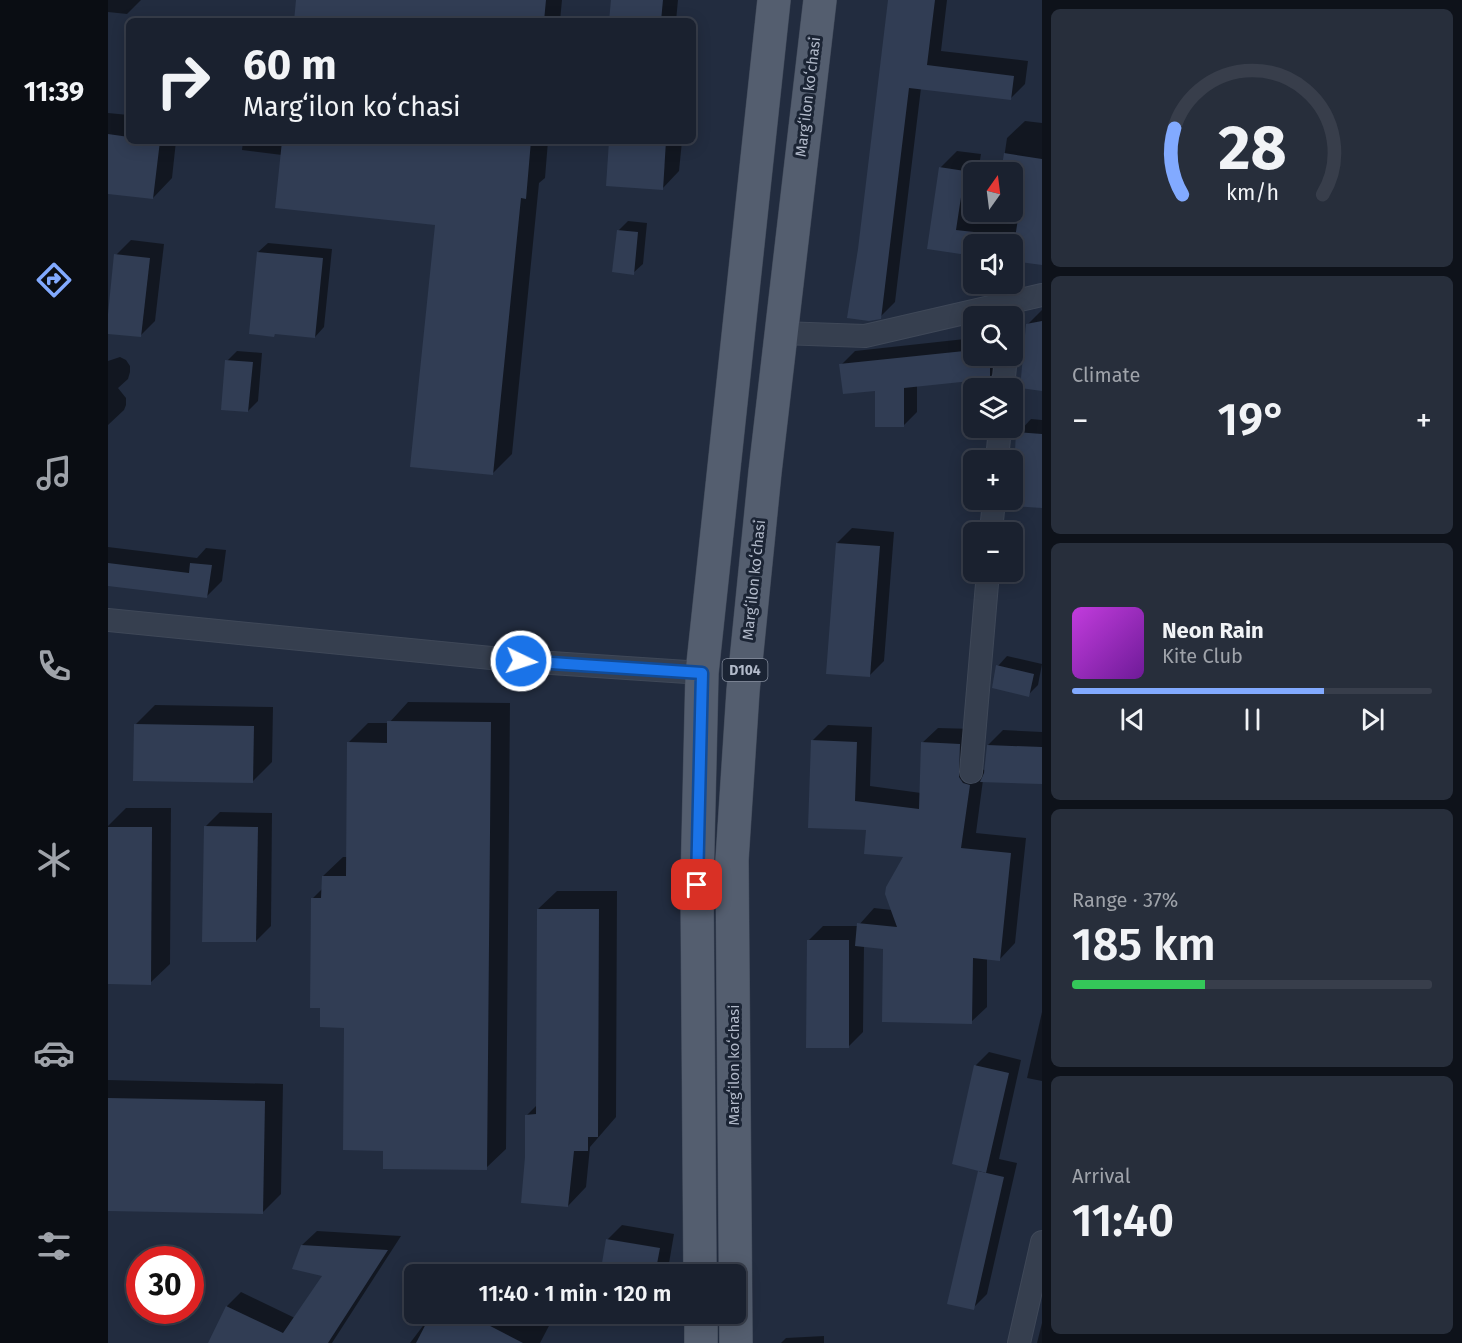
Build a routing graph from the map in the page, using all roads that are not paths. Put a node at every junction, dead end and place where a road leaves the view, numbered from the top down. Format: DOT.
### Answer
graph roads {
  1 [pos="774,0"];
  2 [pos="820,0"];
  3 [pos="1042,295"];
  4 [pos="1019,306"];
  5 [pos="963,318"];
  6 [pos="781,333"];
  7 [pos="987,582"];
  8 [pos="108,620"];
  9 [pos="702,673"];
  10 [pos="971,772"];
  11 [pos="1042,1242"];
  12 [pos="700,1264"];
  13 [pos="701,1324"];
  14 [pos="701,1343"];
  15 [pos="736,1343"];
  16 [pos="1019,1343"];
  1 -- 9 [label="main road, D104"];
  2 -- 6 [label="main road, Margʻilon koʻchasi / D104"];
  3 -- 4 [label="street"];
  5 -- 6 [label="street"];
  6 -- 15 [label="main road, Margʻilon koʻchasi / D104"];
  7 -- 10 [label="street"];
  8 -- 9 [label="street"];
  9 -- 12 [label="main road, D104"];
  11 -- 16 [label="street"];
  13 -- 14 [label="main road"];
}
